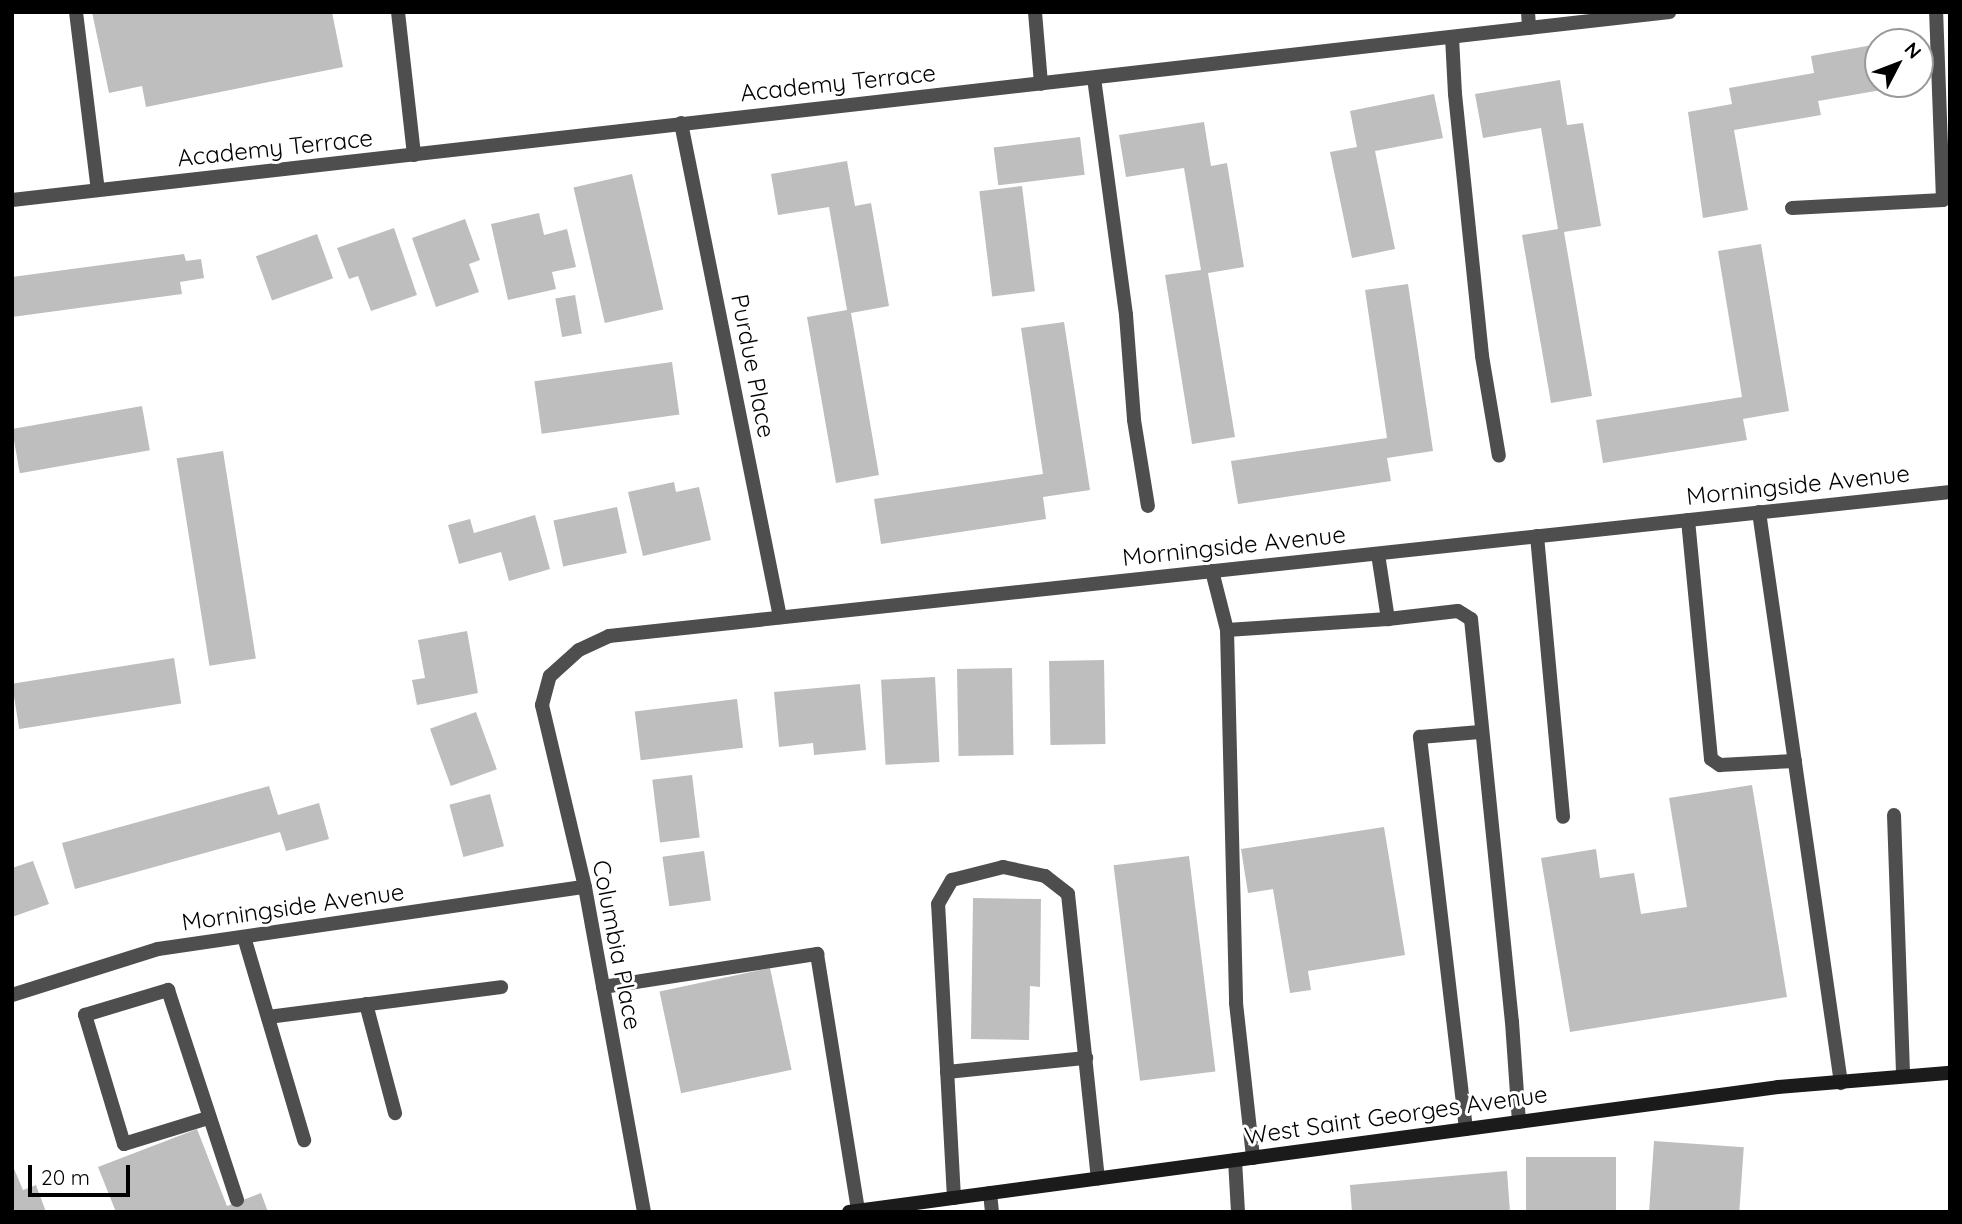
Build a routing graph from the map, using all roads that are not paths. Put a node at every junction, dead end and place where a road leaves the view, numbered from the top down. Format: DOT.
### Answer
graph roads {
  1 [pos="76,12"];
  2 [pos="398,12"];
  3 [pos="1035,12"];
  4 [pos="1528,12"];
  5 [pos="1669,12"];
  6 [pos="1936,12"];
  7 [pos="1529,28"];
  8 [pos="1452,37"];
  9 [pos="1094,78"];
  10 [pos="1041,84"];
  11 [pos="681,123"];
  12 [pos="414,155"];
  13 [pos="98,190"];
  14 [pos="12,200"];
  15 [pos="1792,208"];
  16 [pos="1499,456"];
  17 [pos="1950,492"];
  18 [pos="1148,506"];
  19 [pos="1759,512"];
  20 [pos="1688,520"];
  21 [pos="1537,537"];
  22 [pos="1378,554"];
  23 [pos="1212,571"];
  24 [pos="780,617"];
  25 [pos="1388,619"];
  26 [pos="1227,629"];
  27 [pos="547,689"];
  28 [pos="1480,732"];
  29 [pos="1795,761"];
  30 [pos="1894,815"];
  31 [pos="1563,817"];
  32 [pos="585,887"];
  33 [pos="244,937"];
  34 [pos="501,986"];
  35 [pos="603,987"];
  36 [pos="12,995"];
  37 [pos="366,1004"];
  38 [pos="268,1017"];
  39 [pos="1086,1058"];
  40 [pos="947,1072"];
  41 [pos="1950,1073"];
  42 [pos="1903,1076"];
  43 [pos="1842,1083"];
  44 [pos="395,1113"];
  45 [pos="208,1118"];
  46 [pos="1519,1122"];
  47 [pos="1466,1129"];
  48 [pos="304,1140"];
  49 [pos="1253,1157"];
  50 [pos="1235,1160"];
  51 [pos="1098,1178"];
  52 [pos="990,1193"];
  53 [pos="954,1198"];
  54 [pos="237,1200"];
  55 [pos="854,1211"];
  56 [pos="644,1212"];
  57 [pos="992,1212"];
  58 [pos="1238,1212"];
  1 -- 13 [label="street"];
  2 -- 12 [label="street"];
  3 -- 10 [label="street"];
  4 -- 7 [label="street"];
  5 -- 7 [label="street, Academy Terrace"];
  6 -- 15 [label="street"];
  7 -- 8 [label="street, Academy Terrace"];
  8 -- 9 [label="street, Academy Terrace"];
  8 -- 16 [label="street"];
  9 -- 10 [label="street, Academy Terrace"];
  9 -- 18 [label="street"];
  10 -- 11 [label="street, Academy Terrace"];
  11 -- 12 [label="street, Academy Terrace"];
  11 -- 24 [label="street, Purdue Place"];
  12 -- 13 [label="street, Academy Terrace"];
  13 -- 14 [label="street, Academy Terrace"];
  17 -- 19 [label="street, Morningside Avenue"];
  19 -- 20 [label="street, Morningside Avenue"];
  19 -- 29 [label="street"];
  20 -- 21 [label="street, Morningside Avenue"];
  20 -- 29 [label="street"];
  21 -- 22 [label="street, Morningside Avenue"];
  21 -- 31 [label="street"];
  22 -- 23 [label="street, Morningside Avenue"];
  22 -- 25 [label="street"];
  23 -- 24 [label="street, Morningside Avenue"];
  23 -- 26 [label="street"];
  24 -- 27 [label="street, Morningside Avenue"];
  25 -- 26 [label="street"];
  25 -- 28 [label="street"];
  26 -- 49 [label="street"];
  27 -- 32 [label="street, Columbia Place"];
  28 -- 46 [label="street"];
  28 -- 47 [label="street"];
  29 -- 43 [label="street"];
  30 -- 42 [label="street"];
  32 -- 33 [label="street, Morningside Avenue"];
  32 -- 35 [label="street, Columbia Place"];
  33 -- 36 [label="street, Morningside Avenue"];
  33 -- 38 [label="street"];
  34 -- 37 [label="street"];
  35 -- 55 [label="street"];
  35 -- 56 [label="street, Columbia Place"];
  37 -- 38 [label="street"];
  37 -- 44 [label="street"];
  38 -- 48 [label="street"];
  39 -- 40 [label="street"];
  39 -- 40 [label="street"];
  39 -- 51 [label="street"];
  40 -- 53 [label="street"];
  41 -- 42 [label="main road, West Saint Georges Avenue"];
  42 -- 43 [label="main road, West Saint Georges Avenue"];
  43 -- 46 [label="main road, West Saint Georges Avenue"];
  45 -- 45 [label="street"];
  45 -- 54 [label="street"];
  46 -- 47 [label="main road, West Saint Georges Avenue"];
  47 -- 49 [label="main road, West Saint Georges Avenue"];
  49 -- 50 [label="main road, West Saint Georges Avenue"];
  50 -- 51 [label="main road, West Saint Georges Avenue"];
  50 -- 58 [label="street"];
  51 -- 52 [label="main road, West Saint Georges Avenue"];
  52 -- 53 [label="main road, West Saint Georges Avenue"];
  52 -- 57 [label="street"];
  53 -- 55 [label="main road, West Saint Georges Avenue"];
}
